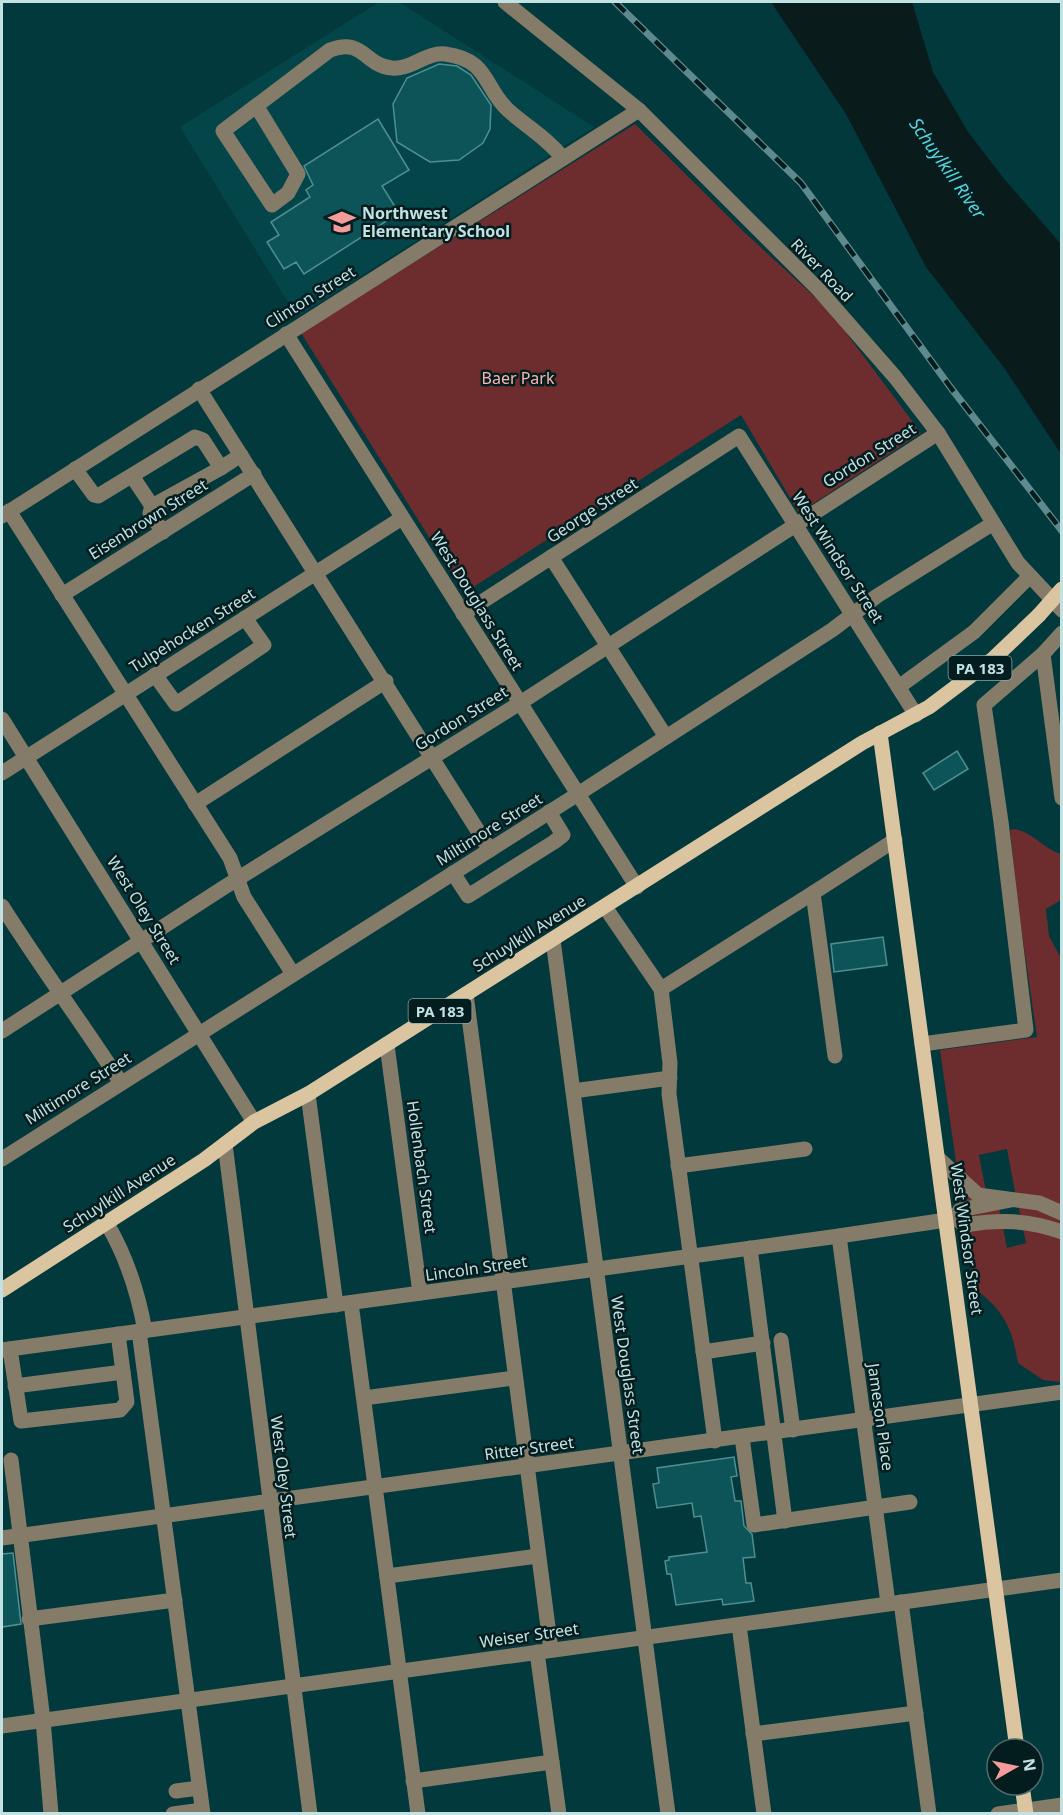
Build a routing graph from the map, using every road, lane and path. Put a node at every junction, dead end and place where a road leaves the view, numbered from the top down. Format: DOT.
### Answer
graph roads {
  1 [pos="505,2"];
  2 [pos="257,107"];
  3 [pos="639,110"];
  4 [pos="563,158"];
  5 [pos="286,334"];
  6 [pos="200,389"];
  7 [pos="938,433"];
  8 [pos="739,436"];
  9 [pos="241,454"];
  10 [pos="221,468"];
  11 [pos="75,469"];
  12 [pos="254,474"];
  13 [pos="132,476"];
  14 [pos="152,506"];
  15 [pos="5,513"];
  16 [pos="402,518"];
  17 [pos="992,524"];
  18 [pos="796,525"];
  19 [pos="163,532"];
  20 [pos="551,557"];
  21 [pos="316,573"];
  22 [pos="1029,577"];
  23 [pos="1062,589"];
  24 [pos="62,595"];
  25 [pos="1062,610"];
  26 [pos="463,614"];
  27 [pos="854,614"];
  28 [pos="245,618"];
  29 [pos="1062,633"];
  30 [pos="608,646"];
  31 [pos="1043,654"];
  32 [pos="155,675"];
  33 [pos="386,681"];
  34 [pos="903,692"];
  35 [pos="125,694"];
  36 [pos="520,703"];
  37 [pos="916,715"];
  38 [pos="2,720"];
  39 [pos="880,733"];
  40 [pos="666,737"];
  41 [pos="433,757"];
  42 [pos="26,758"];
  43 [pos="2,773"];
  44 [pos="578,794"];
  45 [pos="1062,798"];
  46 [pos="195,804"];
  47 [pos="549,812"];
  48 [pos="895,840"];
  49 [pos="490,850"];
  50 [pos="453,873"];
  51 [pos="238,880"];
  52 [pos="638,887"];
  53 [pos="813,893"];
  54 [pos="2,906"];
  55 [pos="605,907"];
  56 [pos="553,940"];
  57 [pos="142,941"];
  58 [pos="293,974"];
  59 [pos="662,989"];
  60 [pos="60,993"];
  61 [pos="466,994"];
  62 [pos="2,1031"];
  63 [pos="199,1033"];
  64 [pos="922,1044"];
  65 [pos="387,1045"];
  66 [pos="835,1056"];
  67 [pos="670,1078"];
  68 [pos="121,1083"];
  69 [pos="573,1091"];
  70 [pos="309,1094"];
  71 [pos="254,1122"];
  72 [pos="225,1144"];
  73 [pos="805,1149"];
  74 [pos="2,1159"];
  75 [pos="939,1159"];
  76 [pos="678,1166"];
  77 [pos="1011,1200"];
  78 [pos="1062,1213"];
  79 [pos="951,1219"];
  80 [pos="106,1222"];
  81 [pos="1062,1232"];
  82 [pos="839,1236"];
  83 [pos="750,1248"];
  84 [pos="690,1257"];
  85 [pos="596,1269"];
  86 [pos="502,1282"];
  87 [pos="2,1290"];
  88 [pos="420,1293"];
  89 [pos="344,1304"];
  90 [pos="245,1317"];
  91 [pos="142,1331"];
  92 [pos="118,1334"];
  93 [pos="781,1340"];
  94 [pos="763,1343"];
  95 [pos="6,1349"];
  96 [pos="703,1352"];
  97 [pos="123,1372"];
  98 [pos="514,1378"];
  99 [pos="15,1386"];
  100 [pos="1062,1392"];
  101 [pos="364,1398"];
  102 [pos="971,1404"];
  103 [pos="863,1419"];
  104 [pos="793,1430"];
  105 [pos="774,1432"];
  106 [pos="742,1437"];
  107 [pos="715,1441"];
  108 [pos="620,1453"];
  109 [pos="10,1460"];
  110 [pos="526,1466"];
  111 [pos="375,1487"];
  112 [pos="269,1501"];
  113 [pos="910,1502"];
  114 [pos="875,1508"];
  115 [pos="163,1515"];
  116 [pos="784,1521"];
  117 [pos="19,1536"];
  118 [pos="2,1538"];
  119 [pos="538,1556"];
  120 [pos="387,1576"];
  121 [pos="1062,1580"];
  122 [pos="996,1589"];
  123 [pos="175,1600"];
  124 [pos="895,1603"];
  125 [pos="29,1619"];
  126 [pos="739,1625"];
  127 [pos="645,1637"];
  128 [pos="544,1651"];
  129 [pos="398,1671"];
  130 [pos="294,1685"];
  131 [pos="188,1700"];
  132 [pos="916,1713"];
  133 [pos="43,1720"];
  134 [pos="2,1726"];
  135 [pos="753,1734"];
  136 [pos="1015,1737"];
  137 [pos="552,1762"];
  138 [pos="413,1781"];
  139 [pos="199,1788"];
  140 [pos="176,1791"];
  141 [pos="1023,1797"];
  142 [pos="1062,1805"];
  143 [pos="202,1812"];
  144 [pos="1025,1812"];
  145 [pos="51,1814"];
  146 [pos="173,1814"];
  147 [pos="310,1814"];
  148 [pos="418,1814"];
  149 [pos="559,1814"];
  150 [pos="668,1814"];
  151 [pos="764,1814"];
  152 [pos="929,1814"];
  153 [pos="998,1814"];
  1 -- 3 [label="street, River Road"];
  2 -- 2 [label="street"];
  2 -- 4 [label="street"];
  3 -- 4 [label="street, Clinton Street"];
  3 -- 7 [label="street, River Road"];
  4 -- 5 [label="street, Clinton Street"];
  5 -- 6 [label="street, Clinton Street"];
  5 -- 16 [label="street, West Douglass Street"];
  6 -- 9 [label="street"];
  6 -- 11 [label="street, Clinton Street"];
  7 -- 17 [label="street, River Road"];
  7 -- 18 [label="street, Gordon Street"];
  8 -- 18 [label="street, West Windsor Street"];
  8 -- 20 [label="street, George Street"];
  9 -- 10 [label="street"];
  9 -- 12 [label="street"];
  10 -- 13 [label="street"];
  10 -- 14 [label="street"];
  11 -- 13 [label="street"];
  11 -- 15 [label="street, Clinton Street"];
  12 -- 19 [label="street, Eisenbrown Street"];
  12 -- 21 [label="street"];
  13 -- 14 [label="street"];
  14 -- 19 [label="street"];
  15 -- 24 [label="street"];
  16 -- 21 [label="street, Tulpehocken Street"];
  16 -- 26 [label="street, West Douglass Street"];
  17 -- 22 [label="street, River Road"];
  17 -- 27 [label="street, Miltimore Street"];
  18 -- 27 [label="street, West Windsor Street"];
  18 -- 30 [label="street, Gordon Street"];
  19 -- 24 [label="street, Eisenbrown Street"];
  20 -- 26 [label="street, George Street"];
  20 -- 30 [label="street"];
  21 -- 28 [label="street, Tulpehocken Street"];
  21 -- 33 [label="street"];
  22 -- 25 [label="street, River Road"];
  22 -- 34 [label="street"];
  23 -- 37 [label="main road, Schuylkill Avenue / PA 183, bridge"];
  24 -- 35 [label="street"];
  26 -- 36 [label="street, West Douglass Street"];
  27 -- 34 [label="street, West Windsor Street"];
  27 -- 40 [label="street, Miltimore Street"];
  28 -- 32 [label="street, Tulpehocken Street"];
  28 -- 32 [label="street"];
  29 -- 31 [label="street"];
  30 -- 36 [label="street, Gordon Street"];
  30 -- 40 [label="street"];
  31 -- 45 [label="street"];
  31 -- 64 [label="street"];
  32 -- 35 [label="street, Tulpehocken Street"];
  33 -- 41 [label="street"];
  33 -- 46 [label="street"];
  34 -- 37 [label="street, West Windsor Street"];
  35 -- 42 [label="street, Tulpehocken Street"];
  35 -- 46 [label="street"];
  36 -- 41 [label="street, Gordon Street"];
  36 -- 44 [label="street, West Douglass Street"];
  37 -- 39 [label="main road, Schuylkill Avenue / PA 183"];
  38 -- 42 [label="street, West Oley Street"];
  39 -- 48 [label="main road, West Windsor Street"];
  39 -- 52 [label="main road, Schuylkill Avenue / PA 183"];
  40 -- 44 [label="street, Miltimore Street"];
  41 -- 49 [label="street"];
  41 -- 51 [label="street, Gordon Street"];
  42 -- 43 [label="street, Tulpehocken Street"];
  42 -- 57 [label="street, West Oley Street"];
  44 -- 47 [label="street, Miltimore Street"];
  44 -- 52 [label="street, West Douglass Street"];
  46 -- 51 [label="street"];
  47 -- 49 [label="street, Miltimore Street"];
  47 -- 50 [label="street"];
  48 -- 53 [label="street"];
  48 -- 64 [label="main road, West Windsor Street"];
  49 -- 50 [label="street, Miltimore Street"];
  50 -- 58 [label="street, Miltimore Street"];
  51 -- 57 [label="street, Gordon Street"];
  51 -- 58 [label="street"];
  52 -- 55 [label="main road, Schuylkill Avenue / PA 183"];
  53 -- 59 [label="street"];
  53 -- 66 [label="street"];
  54 -- 60 [label="street"];
  55 -- 56 [label="main road, Schuylkill Avenue / PA 183"];
  55 -- 59 [label="street"];
  56 -- 61 [label="main road, Schuylkill Avenue / PA 183"];
  56 -- 69 [label="street, West Douglass Street"];
  57 -- 60 [label="street, Gordon Street"];
  57 -- 63 [label="street, West Oley Street"];
  58 -- 63 [label="street, Miltimore Street"];
  59 -- 67 [label="street"];
  60 -- 62 [label="street, Gordon Street"];
  60 -- 68 [label="street"];
  61 -- 65 [label="main road, Schuylkill Avenue / PA 183"];
  61 -- 86 [label="street"];
  63 -- 68 [label="street, Miltimore Street"];
  63 -- 71 [label="street, West Oley Street"];
  64 -- 75 [label="main road, West Windsor Street"];
  65 -- 70 [label="main road, Schuylkill Avenue / PA 183"];
  65 -- 88 [label="street, Hollenbach Street"];
  67 -- 69 [label="street"];
  67 -- 76 [label="street"];
  68 -- 74 [label="street, Miltimore Street"];
  69 -- 85 [label="street, West Douglass Street"];
  70 -- 71 [label="main road, Schuylkill Avenue / PA 183"];
  70 -- 89 [label="street"];
  71 -- 72 [label="main road, Schuylkill Avenue / PA 183"];
  72 -- 80 [label="main road, Schuylkill Avenue / PA 183"];
  72 -- 90 [label="street, West Oley Street"];
  73 -- 76 [label="street"];
  75 -- 77 [label="street, Lincoln Street"];
  75 -- 79 [label="main road, West Windsor Street"];
  76 -- 84 [label="street"];
  77 -- 78 [label="street, Lincoln Street"];
  77 -- 79 [label="street, Lincoln Street"];
  79 -- 81 [label="street, Lincoln Street"];
  79 -- 82 [label="street, Lincoln Street"];
  79 -- 102 [label="main road, West Windsor Street"];
  80 -- 87 [label="main road, Schuylkill Avenue / PA 183"];
  80 -- 91 [label="street"];
  82 -- 83 [label="street, Lincoln Street"];
  82 -- 103 [label="street, Jameson Place"];
  83 -- 84 [label="street, Lincoln Street"];
  83 -- 94 [label="street"];
  84 -- 85 [label="street, Lincoln Street"];
  84 -- 96 [label="street"];
  85 -- 86 [label="street, Lincoln Street"];
  85 -- 108 [label="street, West Douglass Street"];
  86 -- 88 [label="street, Lincoln Street"];
  86 -- 98 [label="street"];
  88 -- 89 [label="street, Lincoln Street"];
  89 -- 90 [label="street, Lincoln Street"];
  89 -- 101 [label="street"];
  90 -- 91 [label="street, Lincoln Street"];
  90 -- 112 [label="street, West Oley Street"];
  91 -- 92 [label="street, Lincoln Street"];
  91 -- 115 [label="street"];
  92 -- 95 [label="street, Lincoln Street"];
  92 -- 97 [label="street"];
  93 -- 104 [label="street"];
  94 -- 96 [label="street"];
  94 -- 105 [label="street"];
  95 -- 99 [label="street"];
  96 -- 107 [label="street"];
  97 -- 99 [label="street"];
  97 -- 99 [label="street"];
  98 -- 101 [label="street"];
  98 -- 110 [label="street"];
  100 -- 102 [label="street, Ritter Street"];
  101 -- 111 [label="street"];
  102 -- 103 [label="street, Ritter Street"];
  102 -- 122 [label="main road, West Windsor Street"];
  103 -- 104 [label="street, Ritter Street"];
  103 -- 114 [label="street, Jameson Place"];
  104 -- 105 [label="street, Ritter Street"];
  105 -- 106 [label="street, Ritter Street"];
  105 -- 116 [label="street"];
  106 -- 107 [label="street, Ritter Street"];
  106 -- 116 [label="street"];
  107 -- 108 [label="street, Ritter Street"];
  108 -- 110 [label="street, Ritter Street"];
  108 -- 127 [label="street, West Douglass Street"];
  109 -- 117 [label="street"];
  110 -- 111 [label="street, Ritter Street"];
  110 -- 119 [label="street"];
  111 -- 112 [label="street, Ritter Street"];
  111 -- 120 [label="street"];
  112 -- 115 [label="street, Ritter Street"];
  112 -- 130 [label="street, West Oley Street"];
  113 -- 114 [label="street"];
  114 -- 116 [label="street"];
  114 -- 124 [label="street, Jameson Place"];
  115 -- 117 [label="street, Ritter Street"];
  115 -- 123 [label="street"];
  117 -- 118 [label="street, Ritter Street"];
  117 -- 125 [label="street"];
  119 -- 120 [label="street"];
  119 -- 128 [label="street"];
  120 -- 129 [label="street"];
  121 -- 122 [label="street, Weiser Street"];
  122 -- 124 [label="street, Weiser Street"];
  122 -- 136 [label="main road, West Windsor Street"];
  123 -- 125 [label="street"];
  123 -- 131 [label="street"];
  124 -- 126 [label="street, Weiser Street"];
  124 -- 132 [label="street, Jameson Place"];
  125 -- 133 [label="street"];
  126 -- 127 [label="street, Weiser Street"];
  126 -- 135 [label="street"];
  127 -- 128 [label="street, Weiser Street"];
  127 -- 150 [label="street, West Douglass Street"];
  128 -- 129 [label="street, Weiser Street"];
  128 -- 137 [label="street"];
  129 -- 130 [label="street, Weiser Street"];
  129 -- 138 [label="street"];
  130 -- 131 [label="street, Weiser Street"];
  130 -- 147 [label="street, West Oley Street"];
  131 -- 133 [label="street, Weiser Street"];
  131 -- 139 [label="street"];
  132 -- 135 [label="street"];
  132 -- 152 [label="street, Jameson Place"];
  133 -- 134 [label="street, Weiser Street"];
  133 -- 145 [label="street"];
  135 -- 151 [label="street"];
  137 -- 138 [label="street"];
  137 -- 149 [label="street"];
  138 -- 148 [label="street"];
  139 -- 140 [label="street"];
  139 -- 143 [label="street"];
  141 -- 144 [label="main road"];
  142 -- 144 [label="street"];
  143 -- 146 [label="street"];
  144 -- 153 [label="street"];
}
